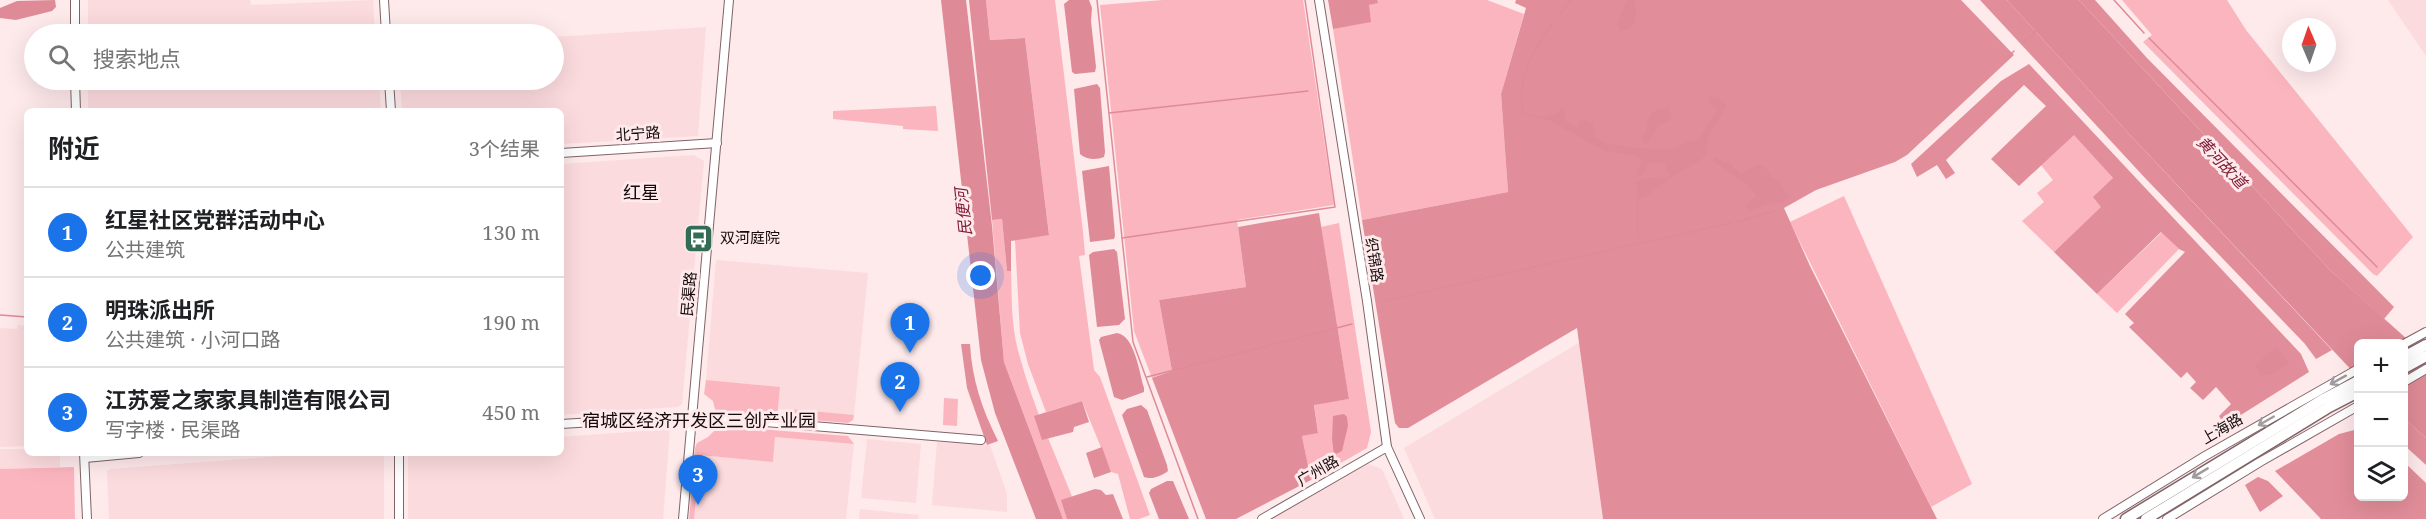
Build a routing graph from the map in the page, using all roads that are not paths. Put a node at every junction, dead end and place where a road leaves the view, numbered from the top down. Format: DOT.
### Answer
graph roads {
  1 [pos="75,0"];
  2 [pos="384,0"];
  3 [pos="729,0"];
  4 [pos="1319,0"];
  5 [pos="75,24"];
  6 [pos="385,24"];
  7 [pos="75,90"];
  8 [pos="390,90"];
  9 [pos="76,108"];
  10 [pos="391,108"];
  11 [pos="717,143"];
  12 [pos="564,153"];
  13 [pos="2426,332"];
  14 [pos="2408,342"];
  15 [pos="2426,345"];
  16 [pos="2408,354"];
  17 [pos="2426,356"];
  18 [pos="2408,365"];
  19 [pos="2426,369"];
  20 [pos="2354,373"];
  21 [pos="2408,379"];
  22 [pos="2354,383"];
  23 [pos="2354,393"];
  24 [pos="2323,400"];
  25 [pos="2354,408"];
  26 [pos="692,416"];
  27 [pos="564,424"];
  28 [pos="981,440"];
  29 [pos="1387,447"];
  30 [pos="84,456"];
  31 [pos="399,456"];
  32 [pos="87,519"];
  33 [pos="399,519"];
  34 [pos="683,519"];
  35 [pos="1262,519"];
  36 [pos="1420,519"];
  37 [pos="2103,519"];
  38 [pos="2126,519"];
  39 [pos="2146,519"];
  40 [pos="2167,519"];
  1 -- 5 [label="street"];
  2 -- 6 [label="street"];
  3 -- 11 [label="street, 民渠路"];
  4 -- 29 [label="street, 织锦路"];
  7 -- 9 [label="street"];
  8 -- 10 [label="street"];
  11 -- 12 [label="street, 北宁路"];
  11 -- 26 [label="street, 民渠路"];
  13 -- 14 [label="street"];
  15 -- 16 [label="highway"];
  17 -- 18 [label="highway"];
  19 -- 21 [label="street"];
  20 -- 24 [label="street, 上海路, one-way"];
  22 -- 24 [label="highway, 上海路"];
  23 -- 24 [label="highway, 上海路"];
  24 -- 37 [label="street, 上海路, one-way"];
  24 -- 38 [label="highway, 上海路, one-way"];
  24 -- 39 [label="highway, 上海路"];
  25 -- 40 [label="street"];
  26 -- 27 [label="street"];
  26 -- 28 [label="street"];
  26 -- 34 [label="street, 民渠路"];
  29 -- 35 [label="street, 广州路"];
  29 -- 36 [label="street, 织锦路"];
  30 -- 32 [label="street"];
  31 -- 33 [label="street"];
}
